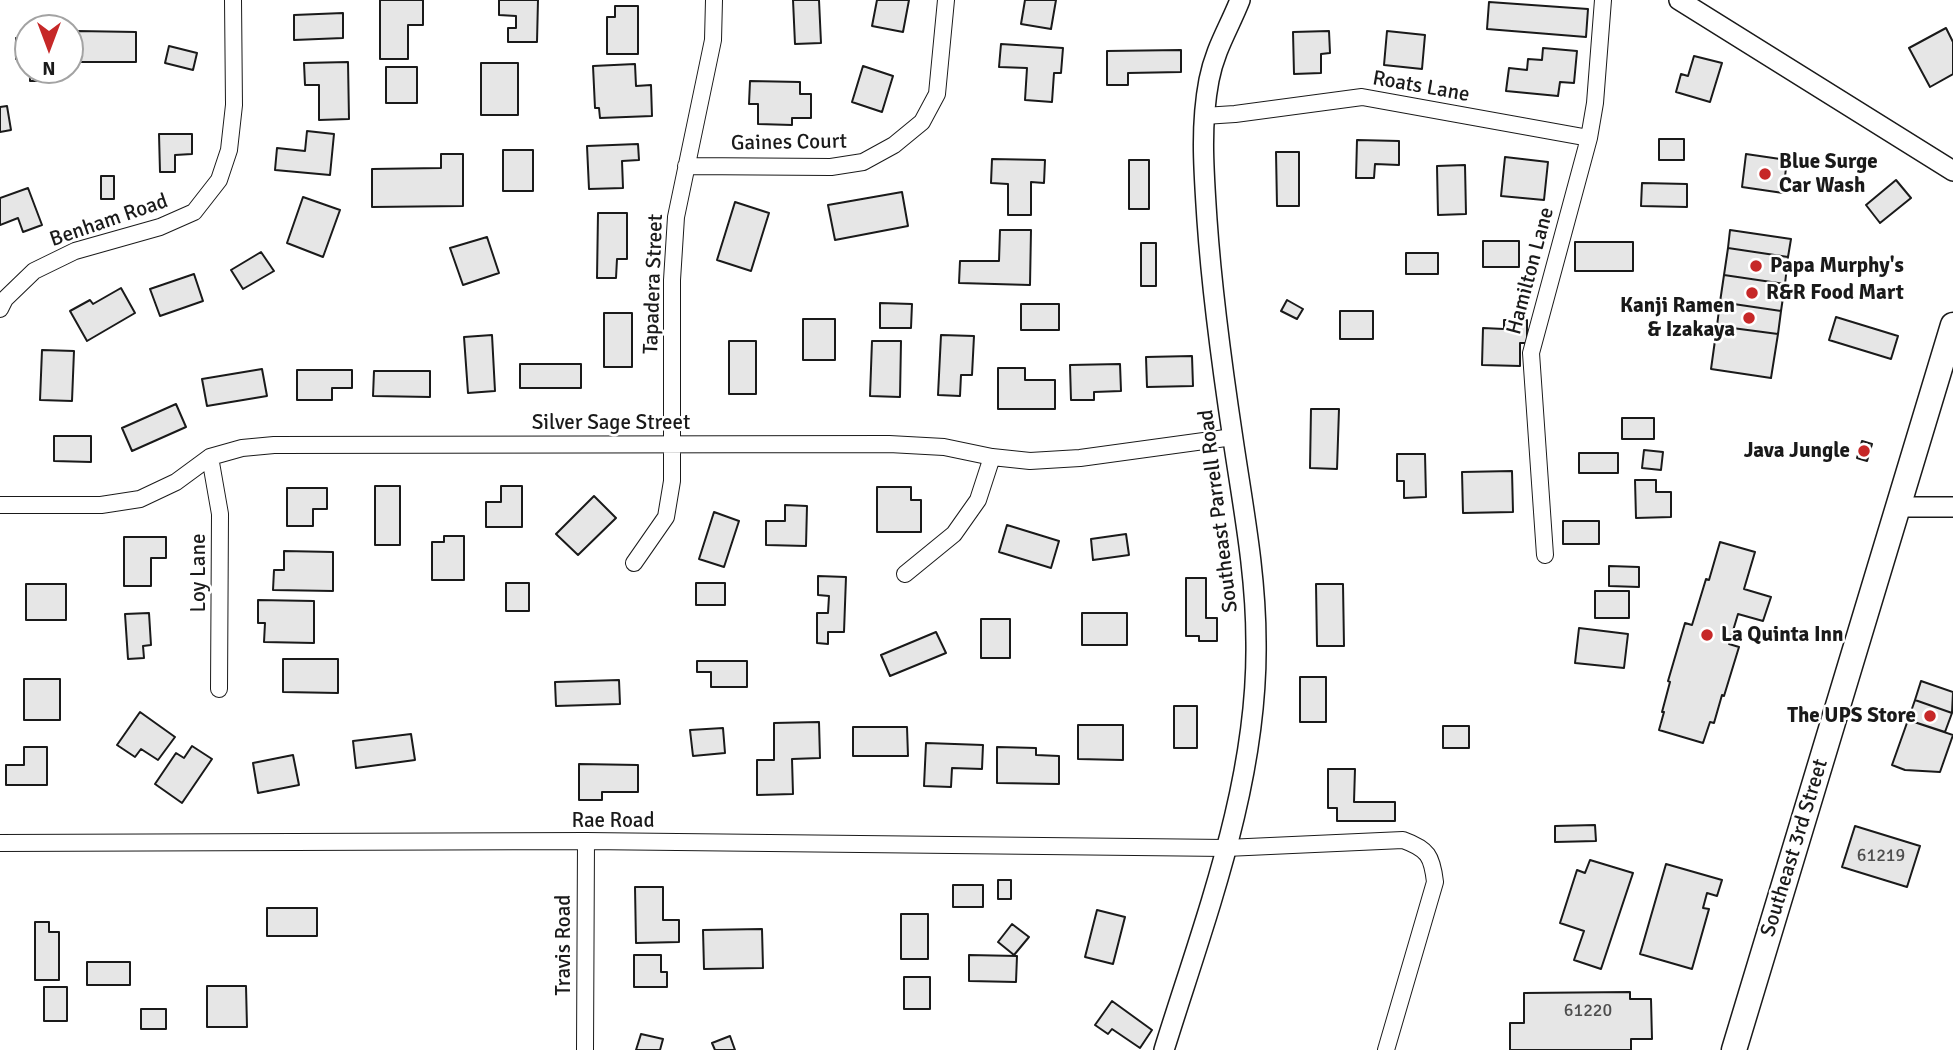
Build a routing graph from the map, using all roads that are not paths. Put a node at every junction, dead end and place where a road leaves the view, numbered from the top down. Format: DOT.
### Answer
graph roads {
  1 [pos="233,0"];
  2 [pos="714,0"];
  3 [pos="946,0"];
  4 [pos="1603,0"];
  5 [pos="1679,0"];
  6 [pos="1240,1"];
  7 [pos="1204,116"];
  8 [pos="1589,138"];
  9 [pos="686,166"];
  10 [pos="1953,171"];
  11 [pos="0,309"];
  12 [pos="1953,325"];
  13 [pos="1233,437"];
  14 [pos="673,443"];
  15 [pos="210,457"];
  16 [pos="992,457"];
  17 [pos="0,505"];
  18 [pos="1898,507"];
  19 [pos="1953,507"];
  20 [pos="1545,555"];
  21 [pos="634,563"];
  22 [pos="905,573"];
  23 [pos="219,689"];
  24 [pos="586,841"];
  25 [pos="0,843"];
  26 [pos="1226,848"];
  27 [pos="585,1050"];
  28 [pos="1164,1050"];
  29 [pos="1386,1050"];
  30 [pos="1734,1050"];
  1 -- 11 [label="street, Benham Road"];
  2 -- 9 [label="street, Tapadera Street"];
  3 -- 9 [label="street, Gaines Court"];
  4 -- 8 [label="street, Hamilton Lane"];
  5 -- 10 [label="street"];
  6 -- 7 [label="street, Southeast Parrell Road"];
  7 -- 8 [label="street, Roats Lane"];
  7 -- 13 [label="street, Southeast Parrell Road"];
  8 -- 20 [label="street, Hamilton Lane"];
  9 -- 14 [label="street, Tapadera Street"];
  12 -- 18 [label="main road, Southeast 3rd Street"];
  13 -- 16 [label="street, Silver Sage Street"];
  13 -- 26 [label="street, Southeast Parrell Road"];
  14 -- 15 [label="street, Silver Sage Street"];
  14 -- 16 [label="street, Silver Sage Street"];
  14 -- 21 [label="street, Tapadera Street"];
  15 -- 17 [label="street, Silver Sage Street"];
  15 -- 23 [label="street, Loy Lane"];
  16 -- 22 [label="street"];
  18 -- 19 [label="street"];
  18 -- 30 [label="main road, Southeast 3rd Street"];
  24 -- 25 [label="street, Rae Road"];
  24 -- 26 [label="street, Rae Road"];
  24 -- 27 [label="street, Travis Road"];
  26 -- 28 [label="street, Southeast Parrell Road"];
  26 -- 29 [label="street, Rae Road"];
}
